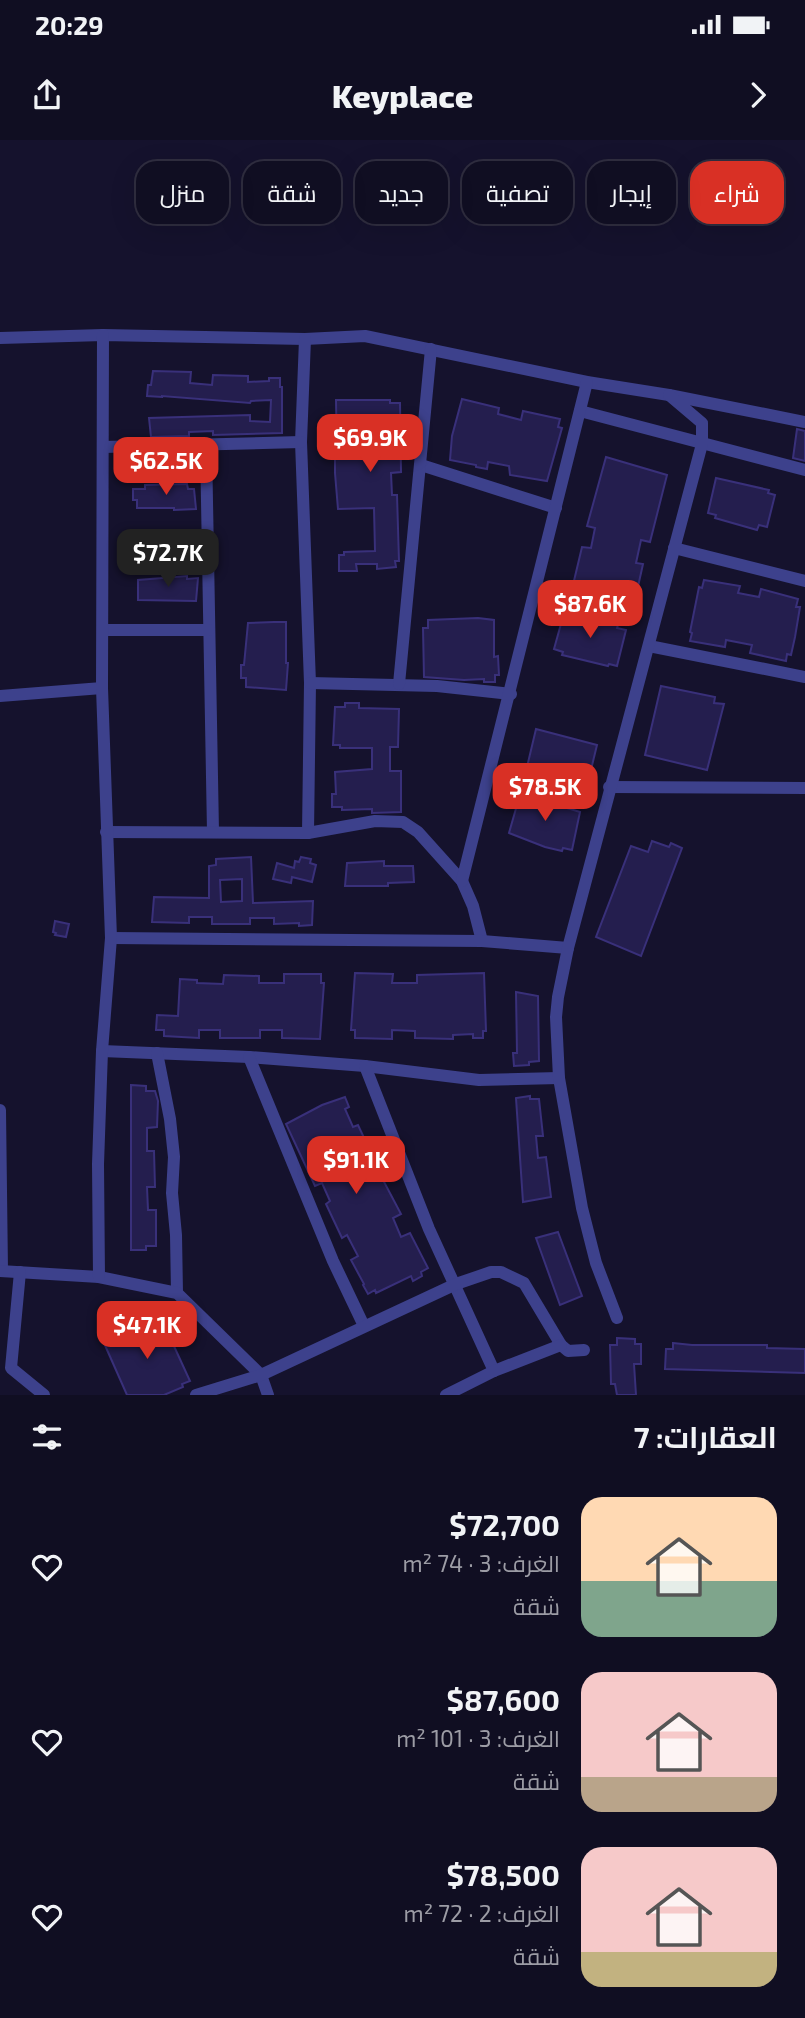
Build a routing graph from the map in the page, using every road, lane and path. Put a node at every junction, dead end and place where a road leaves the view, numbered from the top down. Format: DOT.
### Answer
graph roads {
  1 [pos="103,335"];
  2 [pos="0,338"];
  3 [pos="305,339"];
  4 [pos="431,349"];
  5 [pos="587,382"];
  6 [pos="669,395"];
  7 [pos="580,411"];
  8 [pos="805,422"];
  9 [pos="301,442"];
  10 [pos="702,444"];
  11 [pos="206,446"];
  12 [pos="103,447"];
  13 [pos="421,465"];
  14 [pos="805,470"];
  15 [pos="556,508"];
  16 [pos="674,548"];
  17 [pos="805,581"];
  18 [pos="103,629"];
  19 [pos="209,630"];
  20 [pos="649,646"];
  21 [pos="805,677"];
  22 [pos="310,683"];
  23 [pos="400,684"];
  24 [pos="102,688"];
  25 [pos="511,694"];
  26 [pos="0,696"];
  27 [pos="609,787"];
  28 [pos="805,788"];
  29 [pos="106,832"];
  30 [pos="213,832"];
  31 [pos="308,833"];
  32 [pos="463,881"];
  33 [pos="111,938"];
  34 [pos="482,941"];
  35 [pos="568,948"];
  36 [pos="102,1051"];
  37 [pos="158,1054"];
  38 [pos="249,1057"];
  39 [pos="365,1066"];
  40 [pos="559,1077"];
  41 [pos="0,1111"];
  42 [pos="1,1271"];
  43 [pos="20,1272"];
  44 [pos="99,1278"];
  45 [pos="456,1284"];
  46 [pos="177,1293"];
  47 [pos="617,1318"];
  48 [pos="364,1326"];
  49 [pos="561,1345"];
  50 [pos="584,1350"];
  51 [pos="6,1368"];
  52 [pos="494,1371"];
  53 [pos="261,1375"];
  54 [pos="44,1395"];
  55 [pos="196,1395"];
  56 [pos="268,1395"];
  57 [pos="446,1395"];
  1 -- 2 [label="street"];
  1 -- 3 [label="street"];
  1 -- 12 [label="street"];
  3 -- 4 [label="street"];
  3 -- 9 [label="street"];
  4 -- 5 [label="street"];
  4 -- 13 [label="street"];
  5 -- 6 [label="street"];
  5 -- 7 [label="street"];
  6 -- 8 [label="street"];
  6 -- 10 [label="street"];
  7 -- 10 [label="street"];
  7 -- 15 [label="street"];
  9 -- 11 [label="street"];
  9 -- 22 [label="street"];
  10 -- 14 [label="street"];
  10 -- 16 [label="street"];
  11 -- 12 [label="street"];
  11 -- 19 [label="street"];
  12 -- 18 [label="street"];
  13 -- 15 [label="street"];
  13 -- 23 [label="street"];
  15 -- 25 [label="street"];
  16 -- 17 [label="street"];
  16 -- 20 [label="street"];
  18 -- 19 [label="street"];
  18 -- 24 [label="street"];
  19 -- 30 [label="street"];
  20 -- 21 [label="street"];
  20 -- 27 [label="street"];
  22 -- 23 [label="street"];
  22 -- 31 [label="street"];
  23 -- 25 [label="street"];
  24 -- 26 [label="street"];
  24 -- 29 [label="street"];
  25 -- 32 [label="street"];
  27 -- 28 [label="street"];
  27 -- 35 [label="street"];
  29 -- 30 [label="street"];
  29 -- 33 [label="street"];
  30 -- 31 [label="street"];
  31 -- 32 [label="street"];
  32 -- 34 [label="street"];
  33 -- 34 [label="street"];
  33 -- 36 [label="street"];
  34 -- 35 [label="street"];
  35 -- 40 [label="street"];
  36 -- 37 [label="street"];
  36 -- 44 [label="street"];
  37 -- 38 [label="street"];
  37 -- 46 [label="street"];
  38 -- 39 [label="street"];
  38 -- 48 [label="street"];
  39 -- 40 [label="street"];
  39 -- 45 [label="street"];
  40 -- 47 [label="street"];
  41 -- 42 [label="street"];
  42 -- 43 [label="street"];
  43 -- 44 [label="street"];
  43 -- 51 [label="street"];
  44 -- 46 [label="street"];
  45 -- 48 [label="street"];
  45 -- 49 [label="street"];
  45 -- 52 [label="street"];
  46 -- 53 [label="street"];
  48 -- 53 [label="street"];
  49 -- 50 [label="street"];
  49 -- 52 [label="street"];
  51 -- 54 [label="street"];
  52 -- 57 [label="street"];
  53 -- 55 [label="street"];
  53 -- 56 [label="street"];
}
